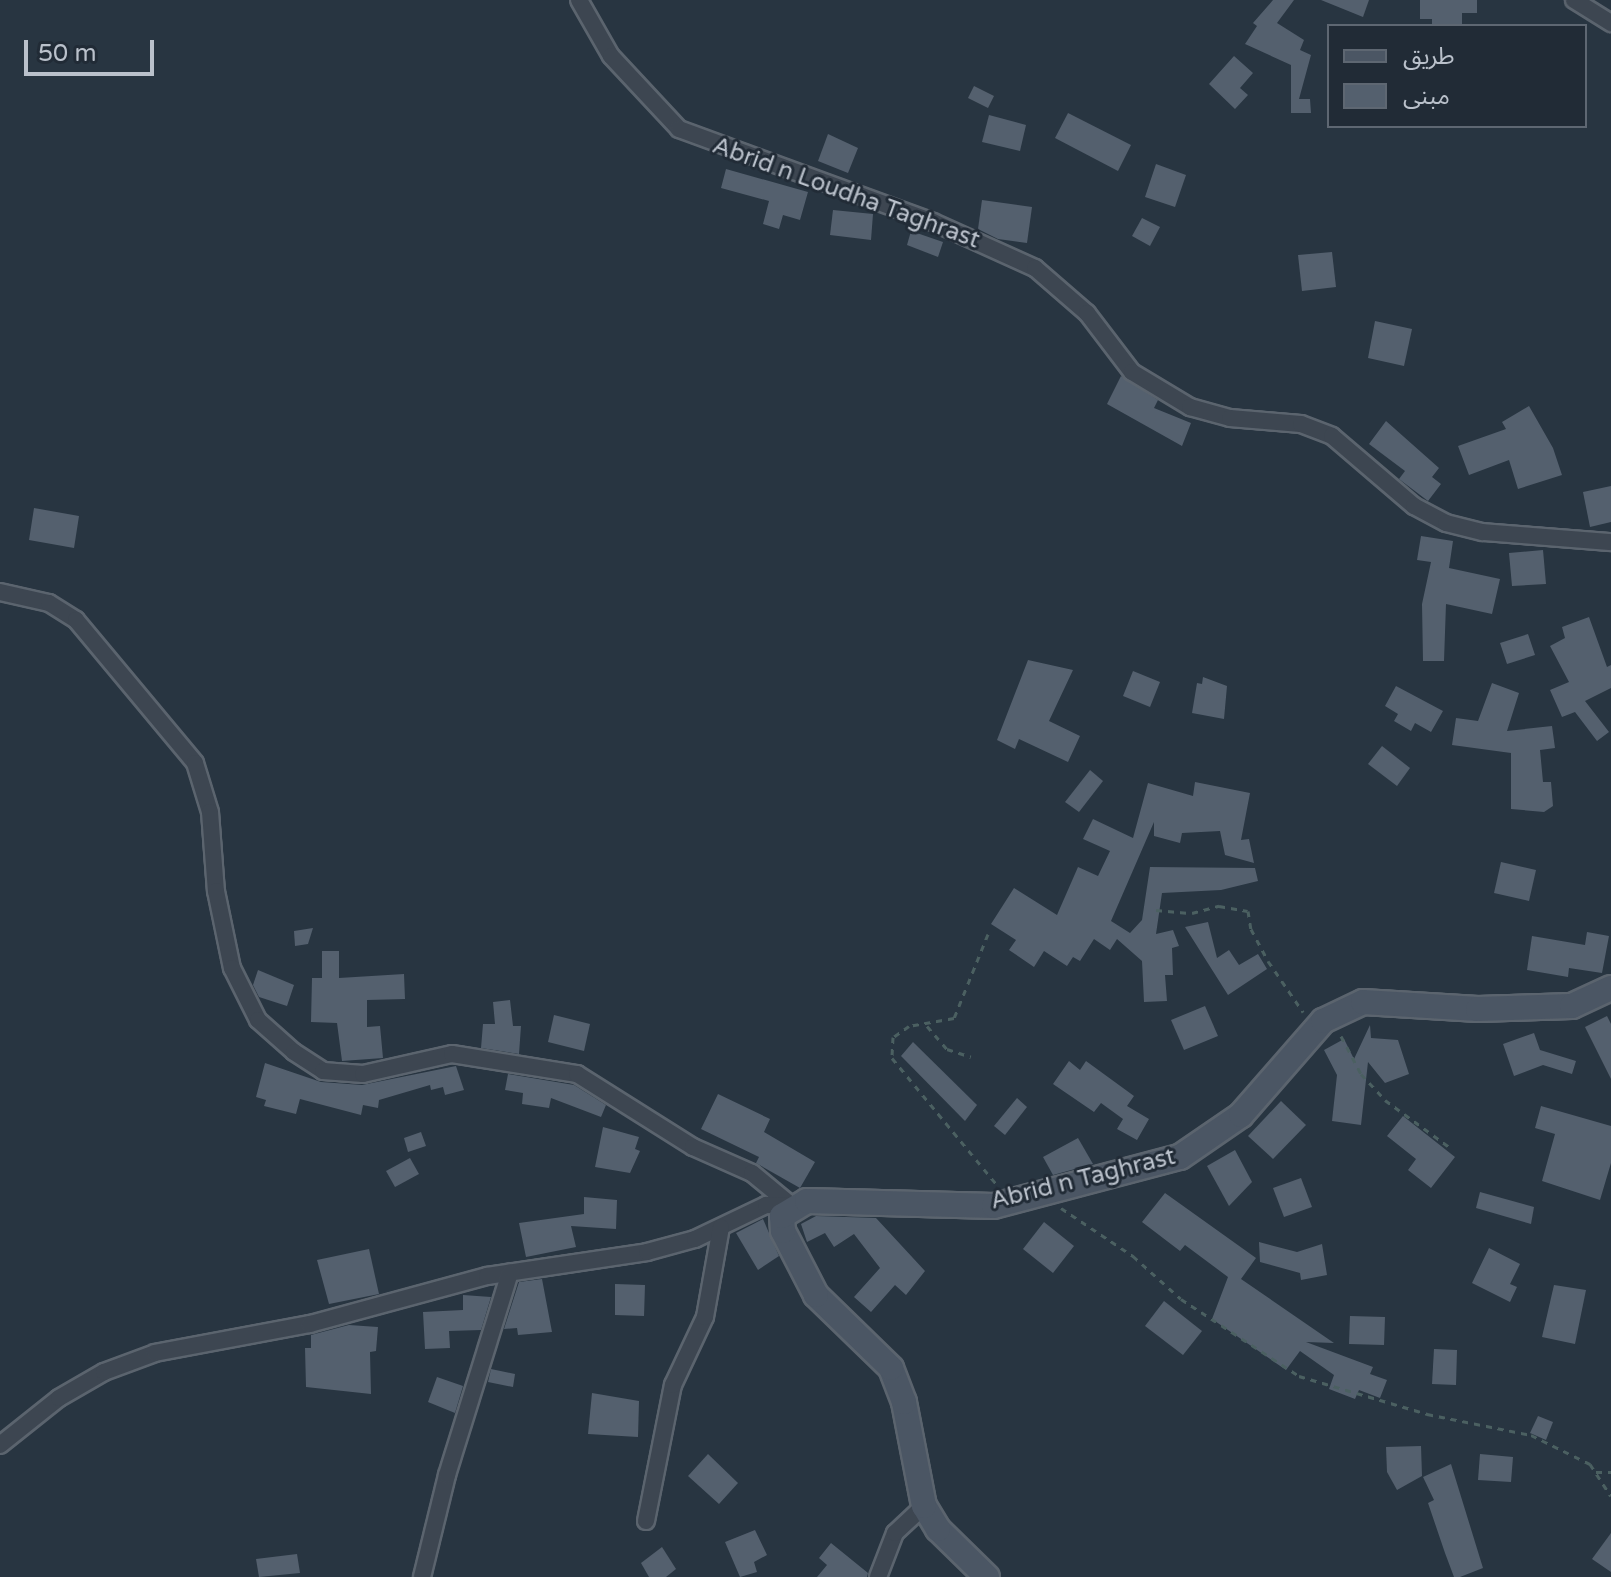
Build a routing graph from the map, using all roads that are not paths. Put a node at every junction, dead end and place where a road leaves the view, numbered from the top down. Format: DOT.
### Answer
graph roads {
  1 [pos="579,0"];
  2 [pos="1574,0"];
  3 [pos="1611,23"];
  4 [pos="1611,542"];
  5 [pos="0,592"];
  6 [pos="1611,988"];
  7 [pos="792,1206"];
  8 [pos="721,1227"];
  9 [pos="510,1273"];
  10 [pos="0,1445"];
  11 [pos="924,1506"];
  12 [pos="646,1521"];
  13 [pos="422,1577"];
  14 [pos="878,1577"];
  15 [pos="987,1577"];
  1 -- 4 [label="street, Abrid n Loudha Taghrast"];
  2 -- 3 [label="street"];
  5 -- 7 [label="street"];
  6 -- 7 [label="street, Abrid n Taghrast"];
  7 -- 8 [label="street"];
  7 -- 11 [label="street"];
  8 -- 9 [label="street"];
  8 -- 12 [label="street"];
  9 -- 10 [label="street"];
  9 -- 13 [label="street"];
  11 -- 14 [label="street"];
  11 -- 15 [label="street"];
}
